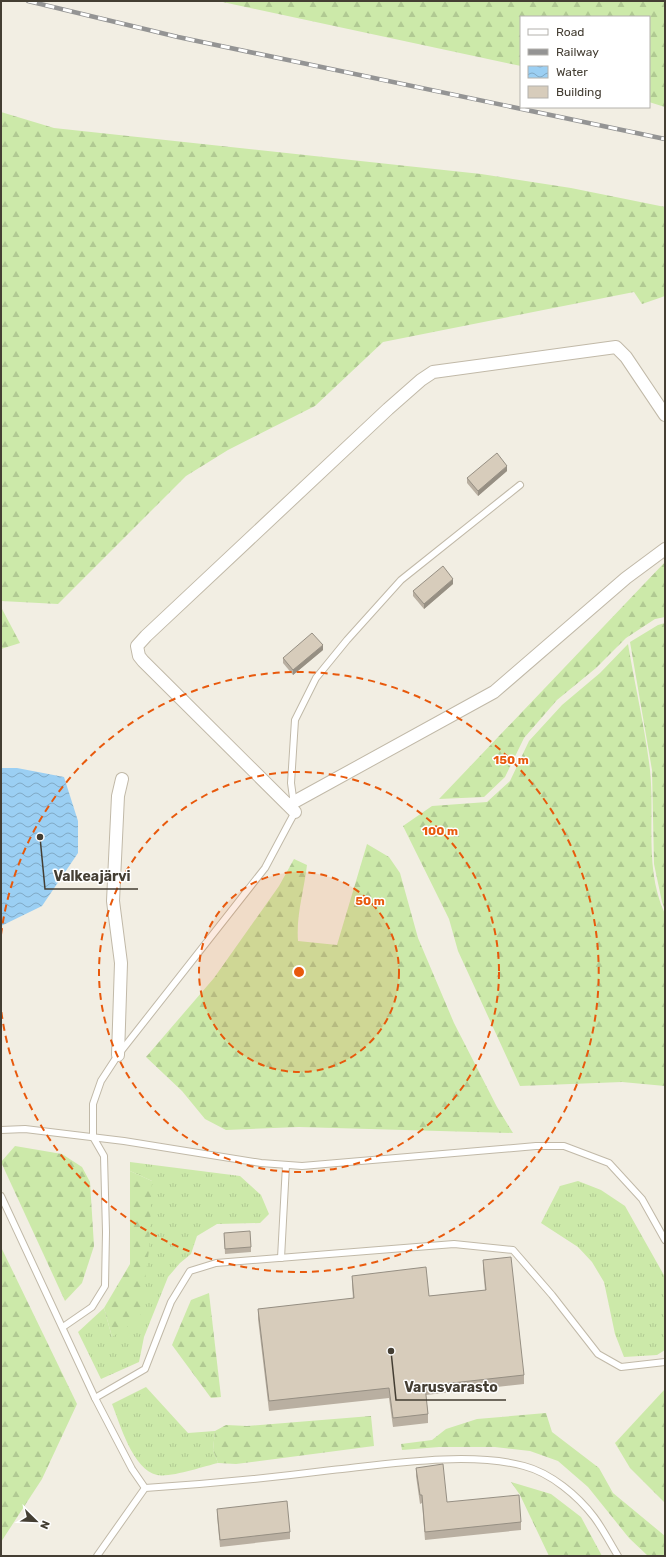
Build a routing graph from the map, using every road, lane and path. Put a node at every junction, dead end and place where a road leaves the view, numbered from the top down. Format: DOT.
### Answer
graph roads {
  1 [pos="665,415"];
  2 [pos="520,485"];
  3 [pos="665,549"];
  4 [pos="122,779"];
  5 [pos="294,807"];
  6 [pos="118,1055"];
  7 [pos="1,1130"];
  8 [pos="93,1137"];
  9 [pos="286,1165"];
  10 [pos="1,1196"];
  11 [pos="665,1240"];
  12 [pos="281,1258"];
  13 [pos="63,1327"];
  14 [pos="665,1362"];
  15 [pos="95,1398"];
  16 [pos="145,1488"];
  17 [pos="97,1556"];
  18 [pos="618,1556"];
  1 -- 5 [label="street"];
  2 -- 5 [label="lane"];
  3 -- 5 [label="street"];
  4 -- 6 [label="street"];
  5 -- 6 [label="lane"];
  6 -- 8 [label="lane"];
  7 -- 8 [label="lane"];
  8 -- 9 [label="lane"];
  8 -- 13 [label="lane"];
  9 -- 11 [label="lane"];
  9 -- 12 [label="lane"];
  10 -- 13 [label="lane"];
  12 -- 14 [label="lane"];
  12 -- 15 [label="lane"];
  13 -- 15 [label="lane"];
  15 -- 16 [label="lane"];
  16 -- 17 [label="lane"];
  16 -- 18 [label="lane"];
}
